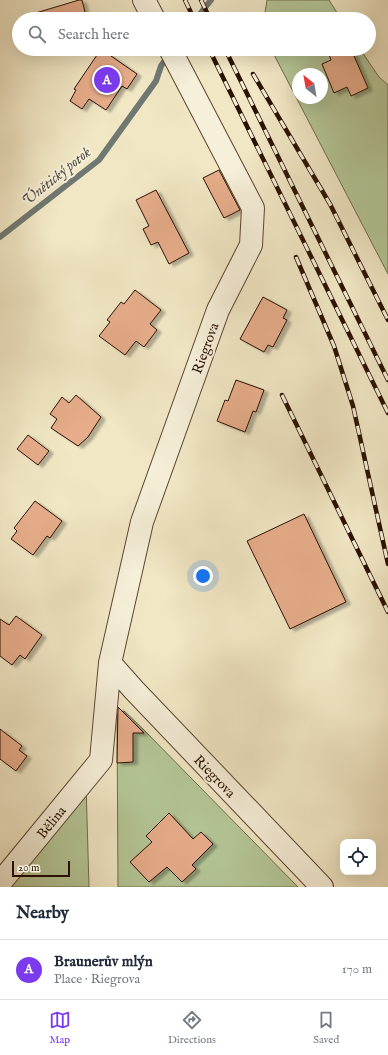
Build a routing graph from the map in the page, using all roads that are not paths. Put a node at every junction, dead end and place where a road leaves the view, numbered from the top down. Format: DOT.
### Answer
graph roads {
  1 [pos="144,0"];
  2 [pos="150,12"];
  3 [pos="174,56"];
  4 [pos="110,663"];
  5 [pos="101,760"];
  6 [pos="0,883"];
  7 [pos="322,887"];
  1 -- 2 [label="street"];
  3 -- 4 [label="street, Riegrova"];
  4 -- 5 [label="street, Riegrova"];
  4 -- 7 [label="street, Riegrova"];
  5 -- 6 [label="street, Bělina"];
}
